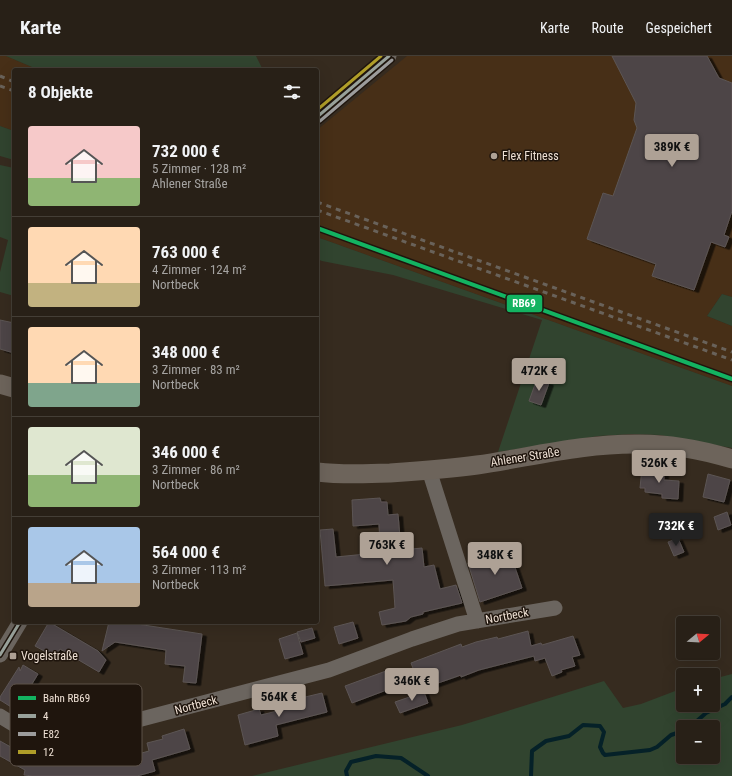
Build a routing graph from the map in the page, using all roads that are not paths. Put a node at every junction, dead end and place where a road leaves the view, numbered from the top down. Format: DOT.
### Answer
graph roads {
  1 [pos="387,57"];
  2 [pos="319,115"];
  3 [pos="0,384"];
  4 [pos="12,387"];
  5 [pos="732,459"];
  6 [pos="429,470"];
  7 [pos="319,472"];
  8 [pos="555,608"];
  9 [pos="477,621"];
  10 [pos="19,624"];
  11 [pos="0,655"];
  12 [pos="0,716"];
  13 [pos="142,719"];
  14 [pos="10,722"];
  1 -- 2 [label="street"];
  3 -- 4 [label="main road"];
  5 -- 6 [label="main road, Ahlener Straße"];
  6 -- 7 [label="main road, Ahlener Straße"];
  6 -- 9 [label="street"];
  8 -- 9 [label="street, Nortbeck"];
  9 -- 13 [label="street, Nortbeck"];
  10 -- 11 [label="street"];
  12 -- 14 [label="street, Nortbeck"];
}
